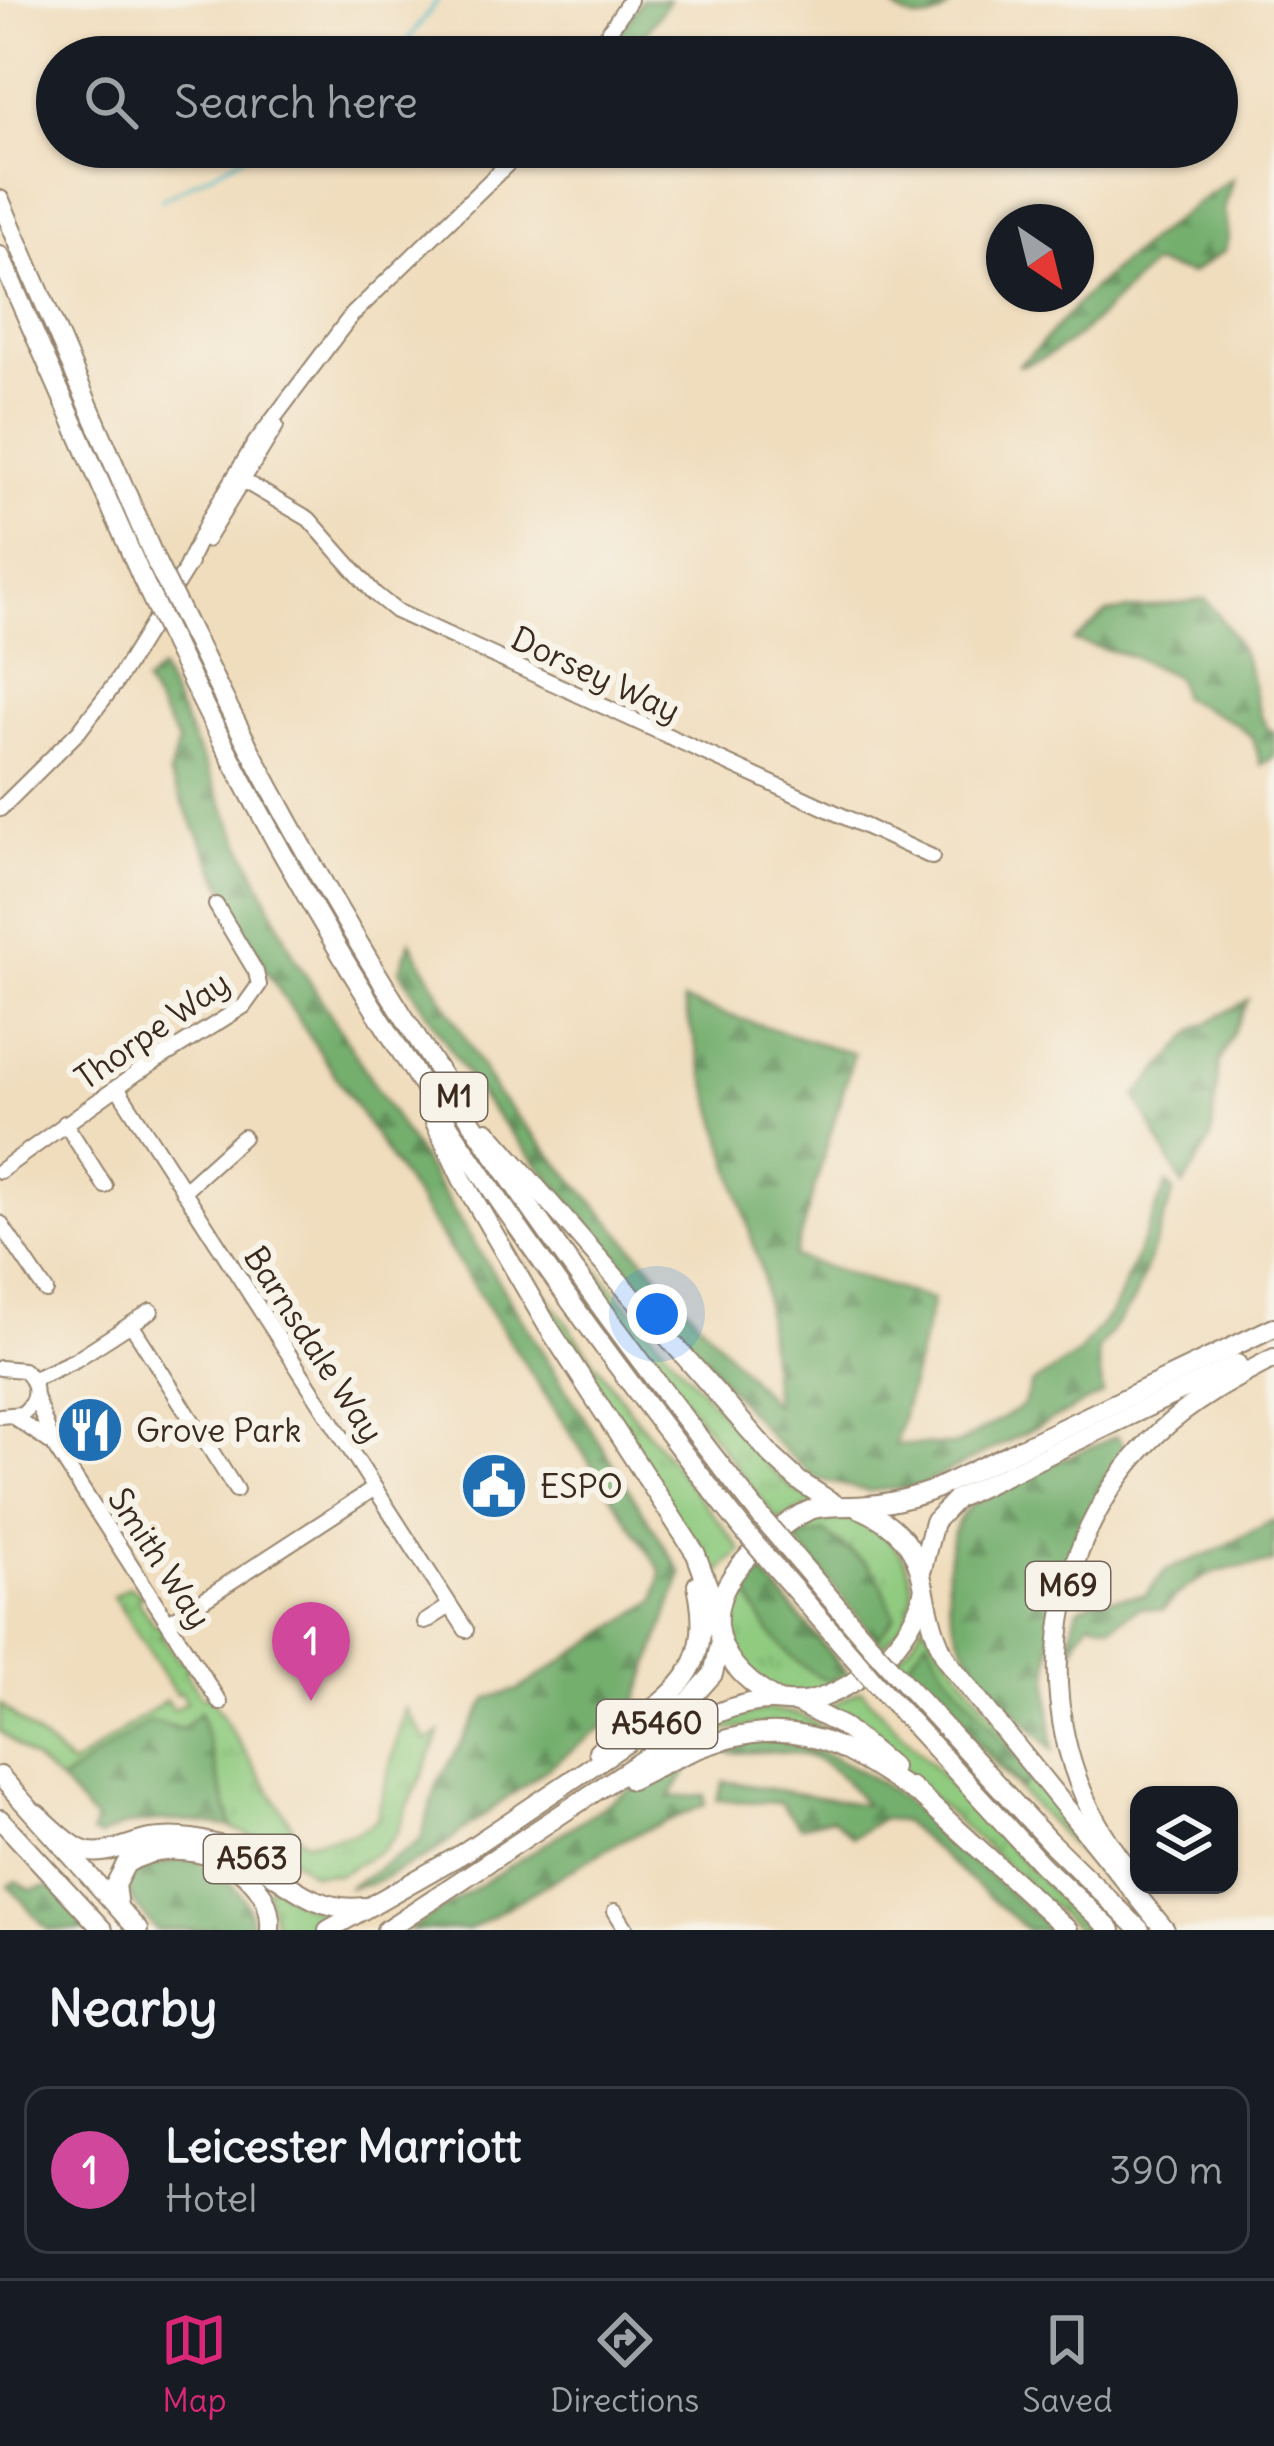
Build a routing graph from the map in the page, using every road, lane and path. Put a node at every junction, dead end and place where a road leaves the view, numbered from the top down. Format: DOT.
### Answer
graph roads {
  1 [pos="630,0"];
  2 [pos="606,36"];
  3 [pos="503,168"];
  4 [pos="0,200"];
  5 [pos="0,256"];
  6 [pos="295,391"];
  7 [pos="264,448"];
  8 [pos="238,478"];
  9 [pos="268,496"];
  10 [pos="229,505"];
  11 [pos="185,569"];
  12 [pos="188,650"];
  13 [pos="0,809"];
  14 [pos="932,857"];
  15 [pos="216,905"];
  16 [pos="410,1025"];
  17 [pos="399,1048"];
  18 [pos="117,1087"];
  19 [pos="65,1123"];
  20 [pos="243,1137"];
  21 [pos="0,1171"];
  22 [pos="105,1186"];
  23 [pos="183,1191"];
  24 [pos="0,1223"];
  25 [pos="46,1291"];
  26 [pos="151,1312"];
  27 [pos="131,1324"];
  28 [pos="1274,1327"];
  29 [pos="1274,1347"];
  30 [pos="1274,1358"];
  31 [pos="2,1366"];
  32 [pos="33,1388"];
  33 [pos="5,1417"];
  34 [pos="53,1444"];
  35 [pos="375,1488"];
  36 [pos="652,1489"];
  37 [pos="236,1490"];
  38 [pos="846,1506"];
  39 [pos="923,1579"];
  40 [pos="450,1606"];
  41 [pos="719,1615"];
  42 [pos="169,1622"];
  43 [pos="425,1622"];
  44 [pos="466,1630"];
  45 [pos="721,1636"];
  46 [pos="787,1702"];
  47 [pos="220,1703"];
  48 [pos="0,1776"];
  49 [pos="562,1787"];
  50 [pos="917,1794"];
  51 [pos="583,1802"];
  52 [pos="37,1814"];
  53 [pos="0,1819"];
  54 [pos="118,1848"];
  55 [pos="1130,1870"];
  56 [pos="90,1878"];
  57 [pos="1148,1894"];
  58 [pos="377,1905"];
  59 [pos="118,1907"];
  60 [pos="417,1908"];
  61 [pos="615,1911"];
  62 [pos="103,1930"];
  63 [pos="116,1930"];
  64 [pos="138,1930"];
  65 [pos="271,1930"];
  66 [pos="328,1930"];
  67 [pos="375,1930"];
  68 [pos="386,1930"];
  69 [pos="627,1930"];
  70 [pos="1068,1930"];
  71 [pos="1111,1930"];
  72 [pos="1140,1930"];
  73 [pos="1165,1930"];
  74 [pos="1178,1930"];
  1 -- 2 [label="street"];
  3 -- 6 [label="street"];
  4 -- 12 [label="highway, M1, bridge"];
  5 -- 12 [label="highway, M1, bridge"];
  6 -- 7 [label="street"];
  6 -- 8 [label="street"];
  7 -- 8 [label="street"];
  7 -- 9 [label="street"];
  8 -- 9 [label="street, Dorsey Way"];
  8 -- 10 [label="street"];
  8 -- 11 [label="street"];
  9 -- 10 [label="street"];
  9 -- 14 [label="street, Dorsey Way"];
  10 -- 11 [label="street"];
  11 -- 13 [label="street"];
  12 -- 16 [label="highway, M1"];
  12 -- 17 [label="highway, M1"];
  15 -- 18 [label="street, Thorpe Way"];
  16 -- 38 [label="highway"];
  16 -- 72 [label="highway, M1, bridge"];
  17 -- 36 [label="highway"];
  17 -- 71 [label="highway, M1, bridge"];
  18 -- 19 [label="street, Thorpe Way"];
  18 -- 23 [label="street, Barnsdale Way"];
  19 -- 21 [label="street, Thorpe Way"];
  19 -- 22 [label="street"];
  20 -- 23 [label="street"];
  23 -- 35 [label="street, Barnsdale Way"];
  24 -- 25 [label="street"];
  26 -- 27 [label="street"];
  27 -- 32 [label="street"];
  27 -- 37 [label="street"];
  28 -- 38 [label="highway"];
  29 -- 39 [label="highway"];
  30 -- 55 [label="highway, M69"];
  31 -- 32 [label="street"];
  32 -- 33 [label="street"];
  32 -- 34 [label="street, Smith Way"];
  33 -- 34 [label="street, Smith Way"];
  34 -- 42 [label="street, Smith Way"];
  35 -- 40 [label="street, Barnsdale Way"];
  35 -- 42 [label="street"];
  36 -- 41 [label="highway"];
  36 -- 49 [label="highway"];
  38 -- 39 [label="highway"];
  38 -- 41 [label="highway"];
  39 -- 46 [label="highway"];
  39 -- 73 [label="highway"];
  40 -- 43 [label="street"];
  40 -- 44 [label="street, Barnsdale Way"];
  41 -- 45 [label="highway"];
  42 -- 47 [label="street, Smith Way"];
  45 -- 46 [label="highway"];
  45 -- 49 [label="highway, A5460"];
  46 -- 50 [label="highway"];
  46 -- 51 [label="highway, A5460"];
  48 -- 52 [label="highway, A563"];
  49 -- 58 [label="highway, A5460"];
  50 -- 51 [label="highway"];
  50 -- 70 [label="highway"];
  51 -- 60 [label="highway, A5460"];
  52 -- 54 [label="highway, A563"];
  52 -- 56 [label="highway, A563"];
  53 -- 62 [label="highway"];
  54 -- 56 [label="highway"];
  54 -- 58 [label="highway, A563"];
  56 -- 59 [label="highway, A563"];
  56 -- 63 [label="highway, A563"];
  57 -- 74 [label="highway, M69"];
  58 -- 66 [label="highway, A5460"];
  59 -- 64 [label="highway, A563"];
  59 -- 65 [label="highway"];
  60 -- 67 [label="highway, A5460"];
  60 -- 68 [label="highway"];
  61 -- 69 [label="street"];
}
